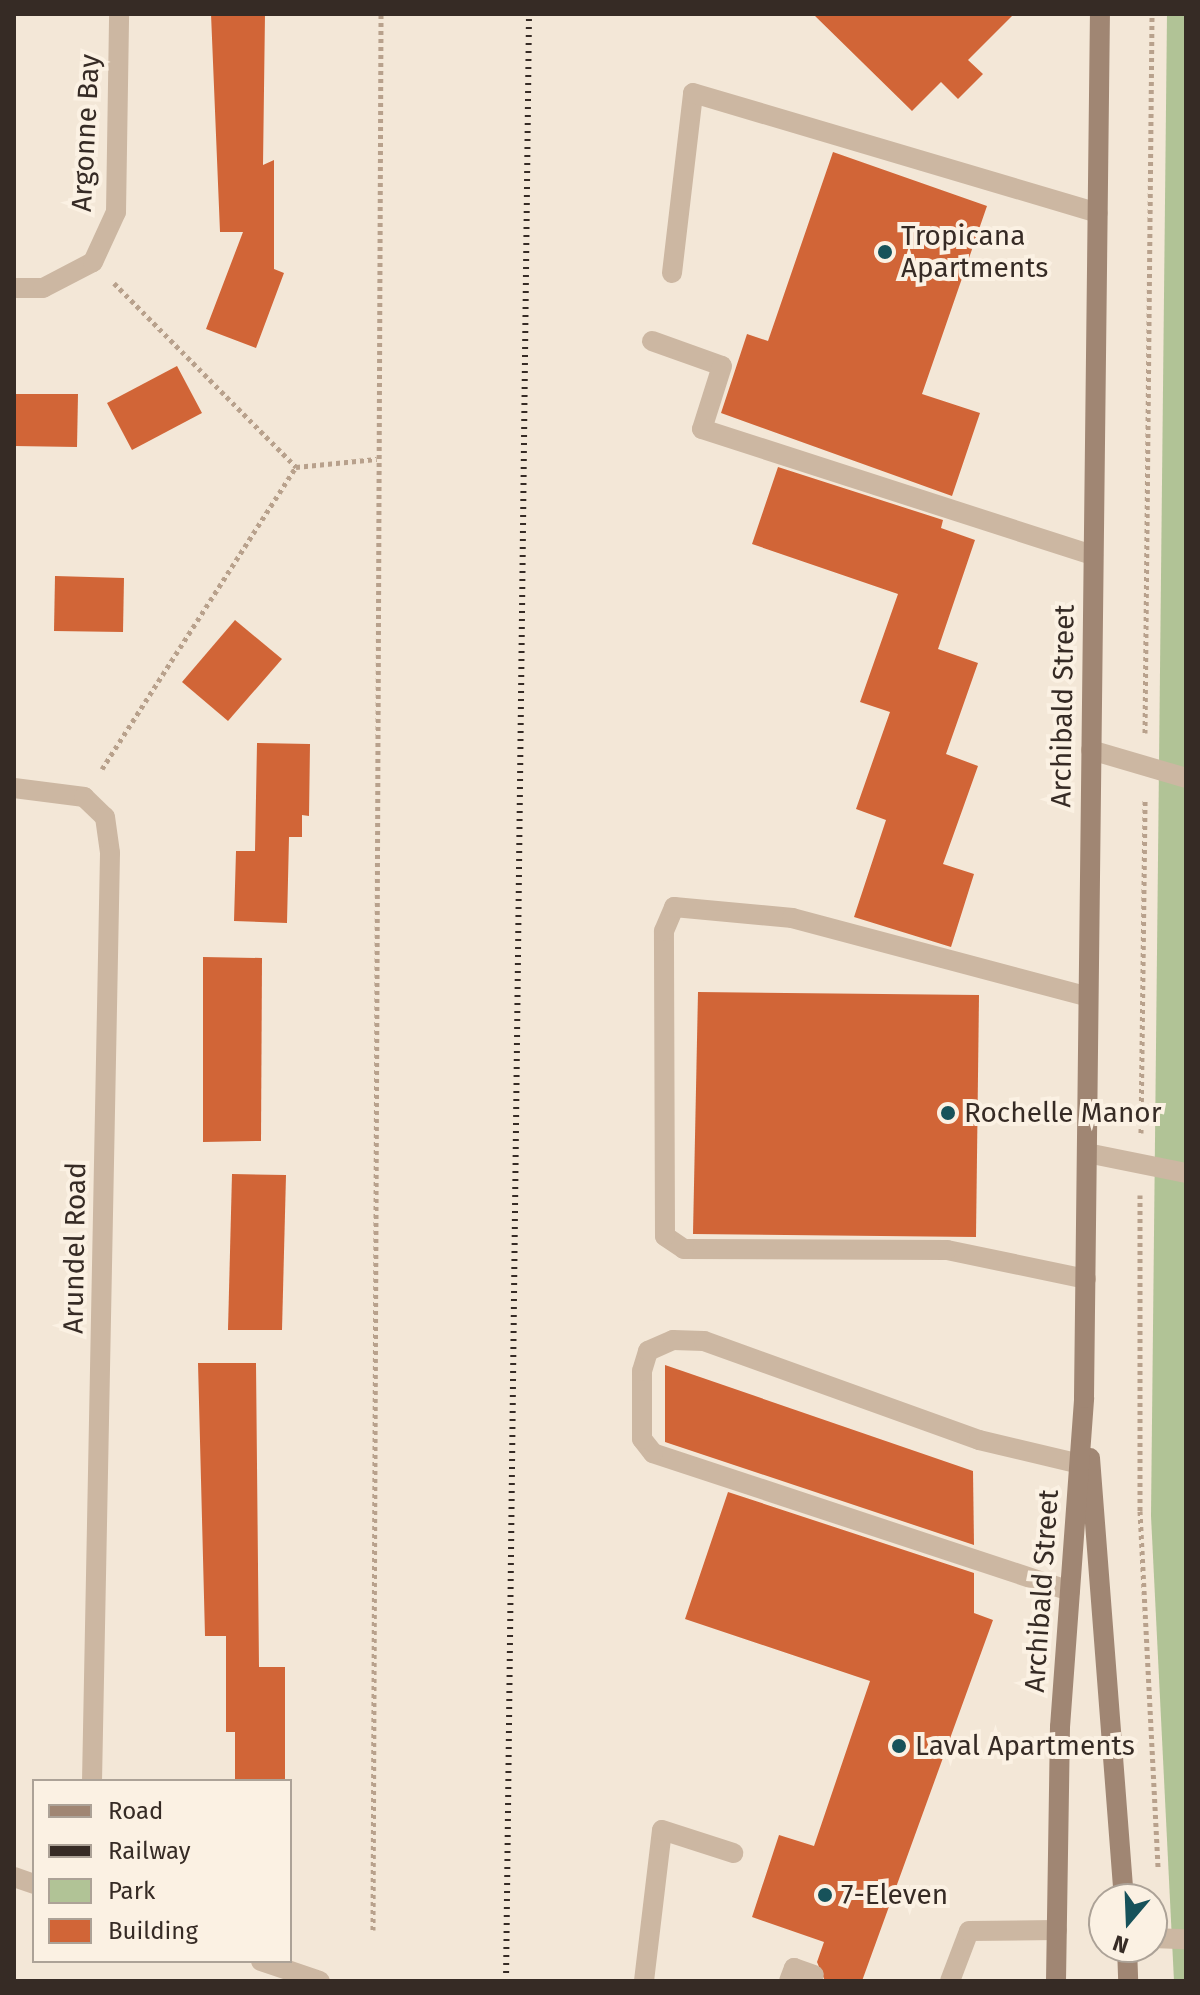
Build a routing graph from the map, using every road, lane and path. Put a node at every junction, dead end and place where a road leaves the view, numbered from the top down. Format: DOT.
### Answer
graph roads {
  1 [pos="119,14"];
  2 [pos="381,14"];
  3 [pos="1100,14"];
  4 [pos="1152,14"];
  5 [pos="1098,213"];
  6 [pos="93,262"];
  7 [pos="672,273"];
  8 [pos="14,288"];
  9 [pos="652,341"];
  10 [pos="377,459"];
  11 [pos="296,467"];
  12 [pos="1093,555"];
  13 [pos="1091,750"];
  14 [pos="1145,765"];
  15 [pos="1186,778"];
  16 [pos="14,788"];
  17 [pos="84,797"];
  18 [pos="1088,997"];
  19 [pos="1087,1153"];
  20 [pos="1140,1161"];
  21 [pos="1186,1173"];
  22 [pos="1086,1279"];
  23 [pos="1084,1398"];
  24 [pos="1080,1464"];
  25 [pos="1070,1591"];
  26 [pos="92,1779"];
  27 [pos="733,1853"];
  28 [pos="1159,1875"];
  29 [pos="1123,1883"];
  30 [pos="373,1930"];
  31 [pos="1057,1930"];
  32 [pos="267,1963"];
  33 [pos="814,1975"];
  34 [pos="320,1981"];
  35 [pos="644,1981"];
  36 [pos="789,1981"];
  37 [pos="950,1981"];
  38 [pos="1056,1981"];
  1 -- 6 [label="street, Argonne Bay"];
  2 -- 10 [label="path"];
  3 -- 5 [label="main road, Archibald Street"];
  4 -- 14 [label="path"];
  5 -- 7 [label="street"];
  5 -- 12 [label="main road, Archibald Street"];
  6 -- 8 [label="street"];
  6 -- 11 [label="path"];
  9 -- 12 [label="street"];
  10 -- 11 [label="path"];
  10 -- 30 [label="path"];
  11 -- 17 [label="path"];
  12 -- 13 [label="main road, Archibald Street"];
  13 -- 14 [label="street"];
  13 -- 18 [label="main road, Archibald Street"];
  14 -- 15 [label="street"];
  14 -- 20 [label="path"];
  16 -- 17 [label="street"];
  17 -- 26 [label="street, Arundel Road"];
  18 -- 19 [label="main road, Archibald Street"];
  18 -- 22 [label="street"];
  19 -- 20 [label="street"];
  19 -- 22 [label="main road, Archibald Street"];
  20 -- 21 [label="street"];
  20 -- 28 [label="path"];
  22 -- 23 [label="main road, Archibald Street"];
  23 -- 24 [label="main road, Archibald Street"];
  23 -- 29 [label="main road, Archibald Street"];
  24 -- 25 [label="main road, Archibald Street"];
  24 -- 25 [label="street"];
  25 -- 31 [label="main road, Archibald Street"];
  27 -- 35 [label="street"];
  31 -- 37 [label="street"];
  31 -- 38 [label="main road, Archibald Street"];
  32 -- 34 [label="street"];
  33 -- 36 [label="street"];
}
